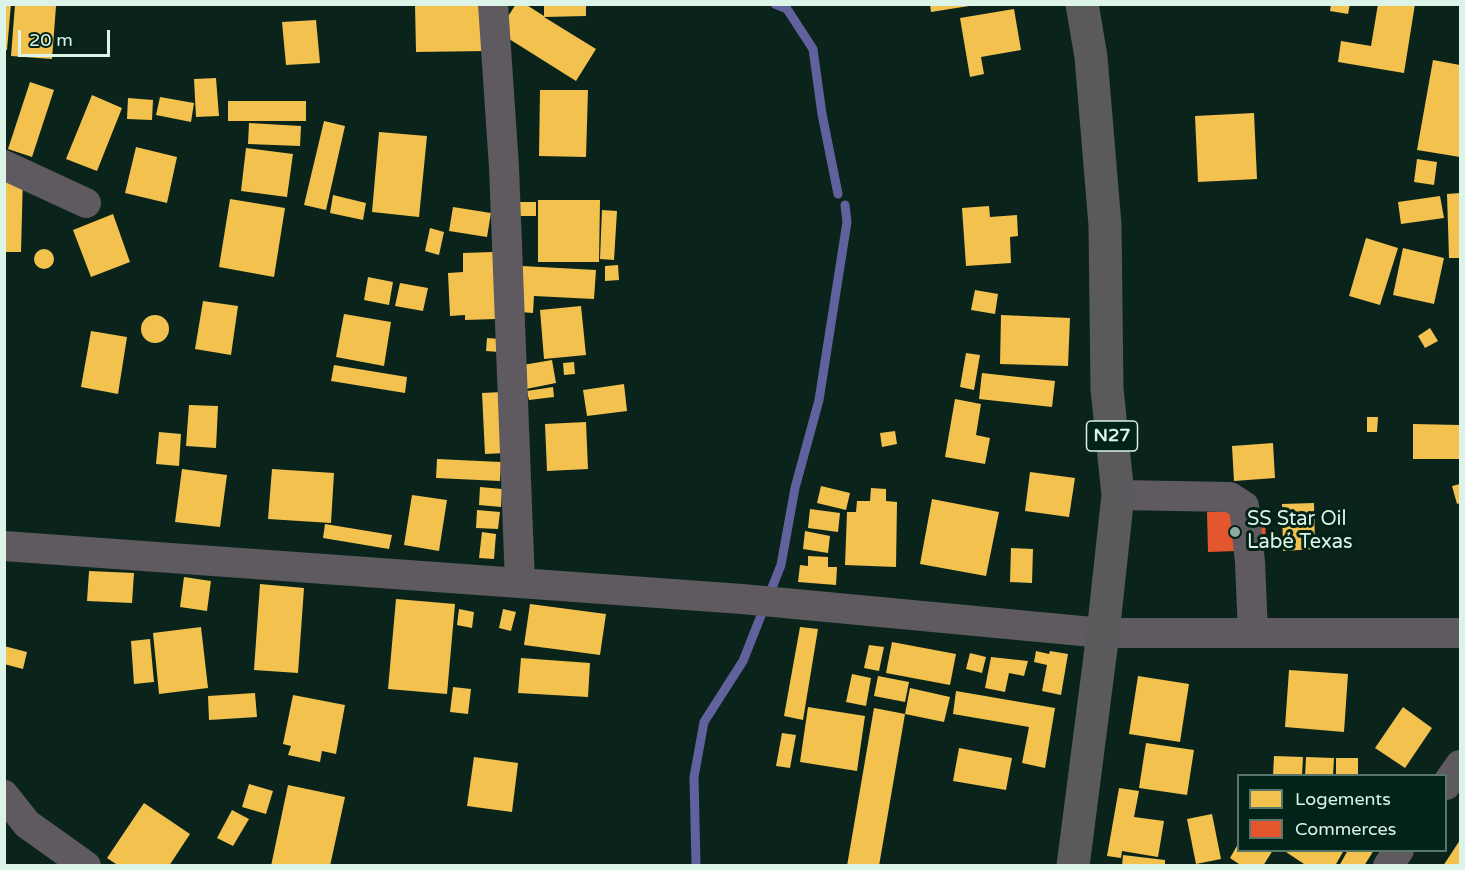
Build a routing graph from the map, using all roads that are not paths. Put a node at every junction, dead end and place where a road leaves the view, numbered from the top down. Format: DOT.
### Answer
graph roads {
  1 [pos="493,4"];
  2 [pos="1082,4"];
  3 [pos="4,165"];
  4 [pos="86,203"];
  5 [pos="1118,495"];
  6 [pos="4,546"];
  7 [pos="519,583"];
  8 [pos="1103,633"];
  9 [pos="1253,633"];
  10 [pos="1461,633"];
  11 [pos="1461,765"];
  12 [pos="1447,785"];
  13 [pos="4,795"];
  14 [pos="1398,852"];
  15 [pos="86,866"];
  16 [pos="1073,866"];
  17 [pos="1388,866"];
  1 -- 7 [label="street"];
  2 -- 5 [label="main road, N27"];
  3 -- 4 [label="street"];
  5 -- 8 [label="main road, N27"];
  5 -- 9 [label="street"];
  6 -- 7 [label="street"];
  7 -- 8 [label="street"];
  8 -- 9 [label="street"];
  8 -- 16 [label="main road, N27"];
  9 -- 10 [label="street"];
  11 -- 12 [label="street"];
  13 -- 15 [label="street"];
  14 -- 17 [label="street"];
}
